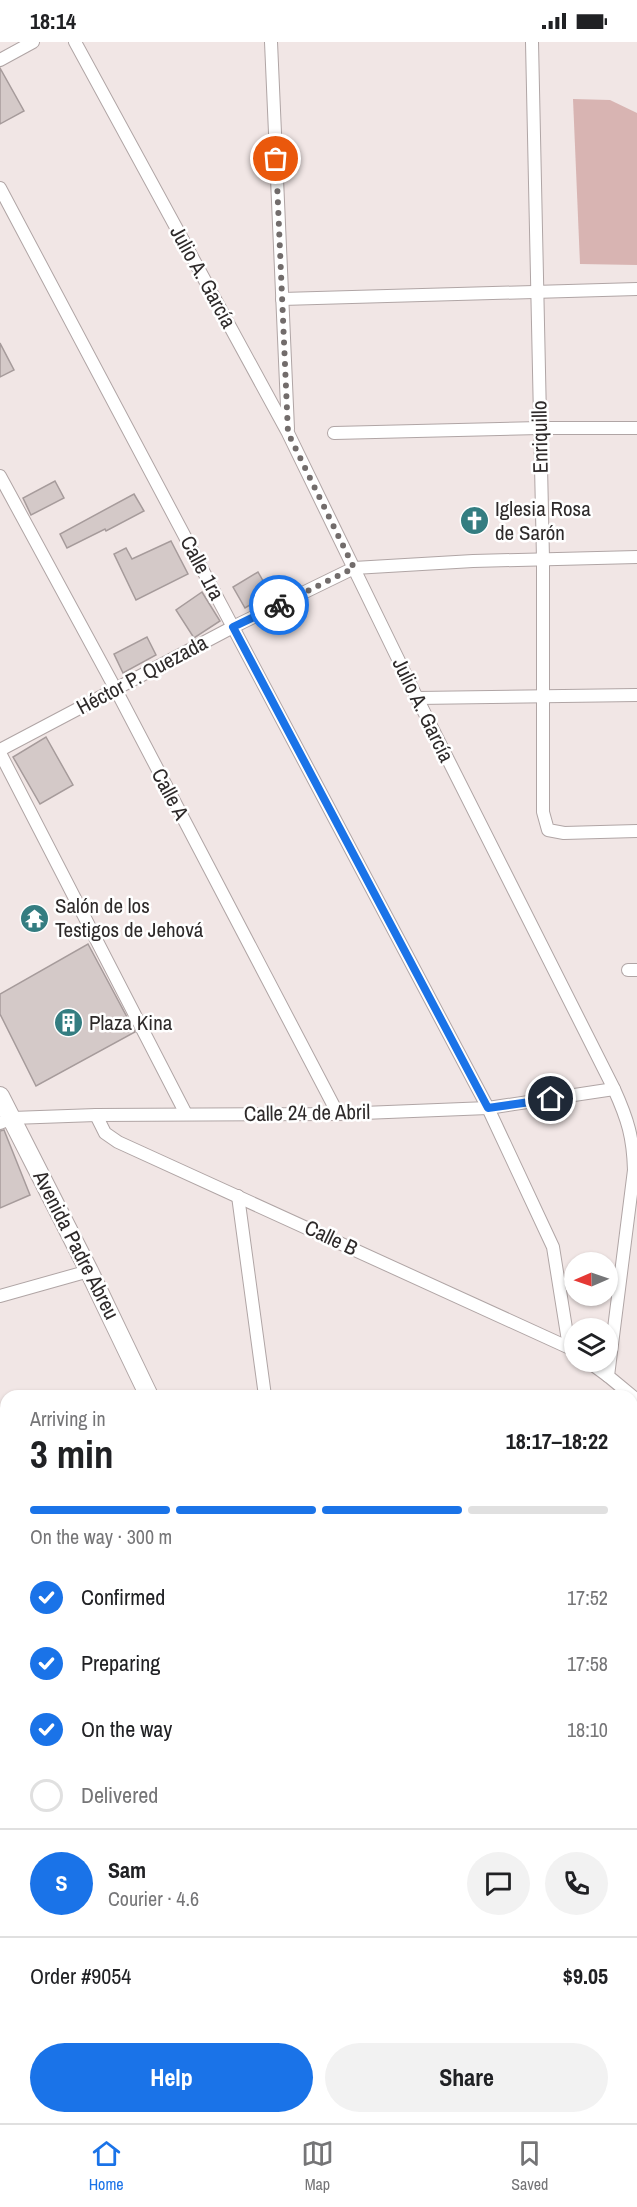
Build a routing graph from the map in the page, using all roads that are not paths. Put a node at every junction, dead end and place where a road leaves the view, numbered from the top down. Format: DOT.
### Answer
graph roads {
  1 [pos="33,42"];
  2 [pos="75,42"];
  3 [pos="271,42"];
  4 [pos="532,42"];
  5 [pos="0,60"];
  6 [pos="0,188"];
  7 [pos="637,289"];
  8 [pos="537,290"];
  9 [pos="282,299"];
  10 [pos="540,428"];
  11 [pos="637,428"];
  12 [pos="288,433"];
  13 [pos="334,433"];
  14 [pos="0,476"];
  15 [pos="637,558"];
  16 [pos="543,559"];
  17 [pos="354,568"];
  18 [pos="233,627"];
  19 [pos="115,688"];
  20 [pos="637,695"];
  21 [pos="543,696"];
  22 [pos="417,698"];
  23 [pos="0,752"];
  24 [pos="637,831"];
  25 [pos="614,1089"];
  26 [pos="0,1096"];
  27 [pos="488,1108"];
  28 [pos="186,1114"];
  29 [pos="338,1114"];
  30 [pos="96,1115"];
  31 [pos="632,1115"];
  32 [pos="6,1120"];
  33 [pos="635,1144"];
  34 [pos="238,1196"];
  35 [pos="89,1271"];
  36 [pos="0,1296"];
  37 [pos="567,1318"];
  38 [pos="564,1345"];
  39 [pos="603,1372"];
  40 [pos="608,1376"];
  41 [pos="146,1390"];
  42 [pos="264,1390"];
  43 [pos="625,1390"];
  1 -- 5 [label="street"];
  2 -- 12 [label="street, Julio A. García"];
  3 -- 9 [label="street"];
  4 -- 8 [label="street, Enriquillo"];
  6 -- 18 [label="street, Calle 1ra"];
  7 -- 8 [label="street"];
  8 -- 9 [label="street"];
  8 -- 10 [label="street, Enriquillo"];
  9 -- 12 [label="street"];
  10 -- 11 [label="street"];
  10 -- 13 [label="street"];
  10 -- 16 [label="street, Enriquillo"];
  12 -- 17 [label="street, Julio A. García"];
  14 -- 19 [label="street, Calle A"];
  15 -- 16 [label="street, Héctor P. Quezada"];
  16 -- 17 [label="street, Héctor P. Quezada"];
  16 -- 21 [label="street, Enriquillo"];
  17 -- 18 [label="street, Héctor P. Quezada"];
  17 -- 22 [label="street, Julio A. García"];
  18 -- 19 [label="street, Héctor P. Quezada"];
  18 -- 27 [label="street, Calle 1ra"];
  19 -- 23 [label="street, Héctor P. Quezada"];
  19 -- 29 [label="street, Calle A"];
  20 -- 21 [label="street"];
  21 -- 22 [label="street"];
  21 -- 24 [label="street, Enriquillo"];
  22 -- 25 [label="street, Julio A. García"];
  23 -- 28 [label="street"];
  25 -- 27 [label="street, Calle 24 de Abril"];
  25 -- 31 [label="street, Julio A. García"];
  26 -- 32 [label="main road, Avenida Padre Abreu"];
  27 -- 29 [label="street, Calle 24 de Abril"];
  27 -- 37 [label="street, Calle 1ra"];
  28 -- 29 [label="street, Calle 24 de Abril"];
  28 -- 30 [label="street, Calle 24 de Abril"];
  30 -- 32 [label="street, Calle 24 de Abril"];
  30 -- 34 [label="street, Calle B"];
  31 -- 33 [label="street, Julio A. García"];
  32 -- 35 [label="main road, Avenida Padre Abreu"];
  33 -- 40 [label="street, Julio A. García"];
  34 -- 38 [label="street, Calle B"];
  34 -- 42 [label="street"];
  35 -- 36 [label="street"];
  35 -- 41 [label="main road, Avenida Padre Abreu"];
  39 -- 40 [label="street"];
  40 -- 43 [label="street"];
}
